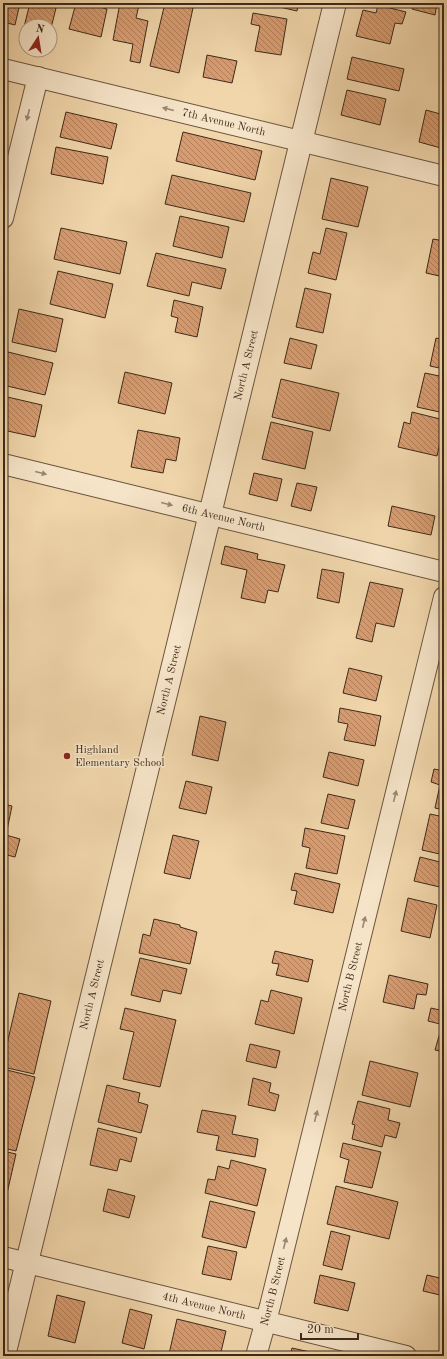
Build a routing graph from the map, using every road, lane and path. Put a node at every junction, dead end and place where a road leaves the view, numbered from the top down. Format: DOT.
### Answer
graph roads {
  1 [pos="335,3"];
  2 [pos="3,69"];
  3 [pos="38,77"];
  4 [pos="301,141"];
  5 [pos="444,176"];
  6 [pos="3,218"];
  7 [pos="3,464"];
  8 [pos="210,515"];
  9 [pos="444,572"];
  10 [pos="444,597"];
  11 [pos="3,1257"];
  12 [pos="27,1263"];
  13 [pos="265,1321"];
  14 [pos="4,1356"];
  15 [pos="256,1356"];
  16 [pos="406,1356"];
  1 -- 4 [label="street, North A Street"];
  2 -- 3 [label="street, 7th Avenue North"];
  4 -- 3 [label="street, 7th Avenue North, one-way"];
  3 -- 6 [label="street, one-way"];
  4 -- 5 [label="street, 7th Avenue North"];
  4 -- 8 [label="street, North A Street"];
  7 -- 8 [label="street, 6th Avenue North, one-way"];
  8 -- 9 [label="street, 6th Avenue North"];
  8 -- 12 [label="street, North A Street"];
  13 -- 10 [label="street, North B Street, one-way"];
  11 -- 12 [label="street, 4th Avenue North"];
  12 -- 13 [label="street, 4th Avenue North"];
  12 -- 14 [label="street, North A Street"];
  13 -- 15 [label="street, North B Street"];
  13 -- 16 [label="street, 4th Avenue North"];
}
